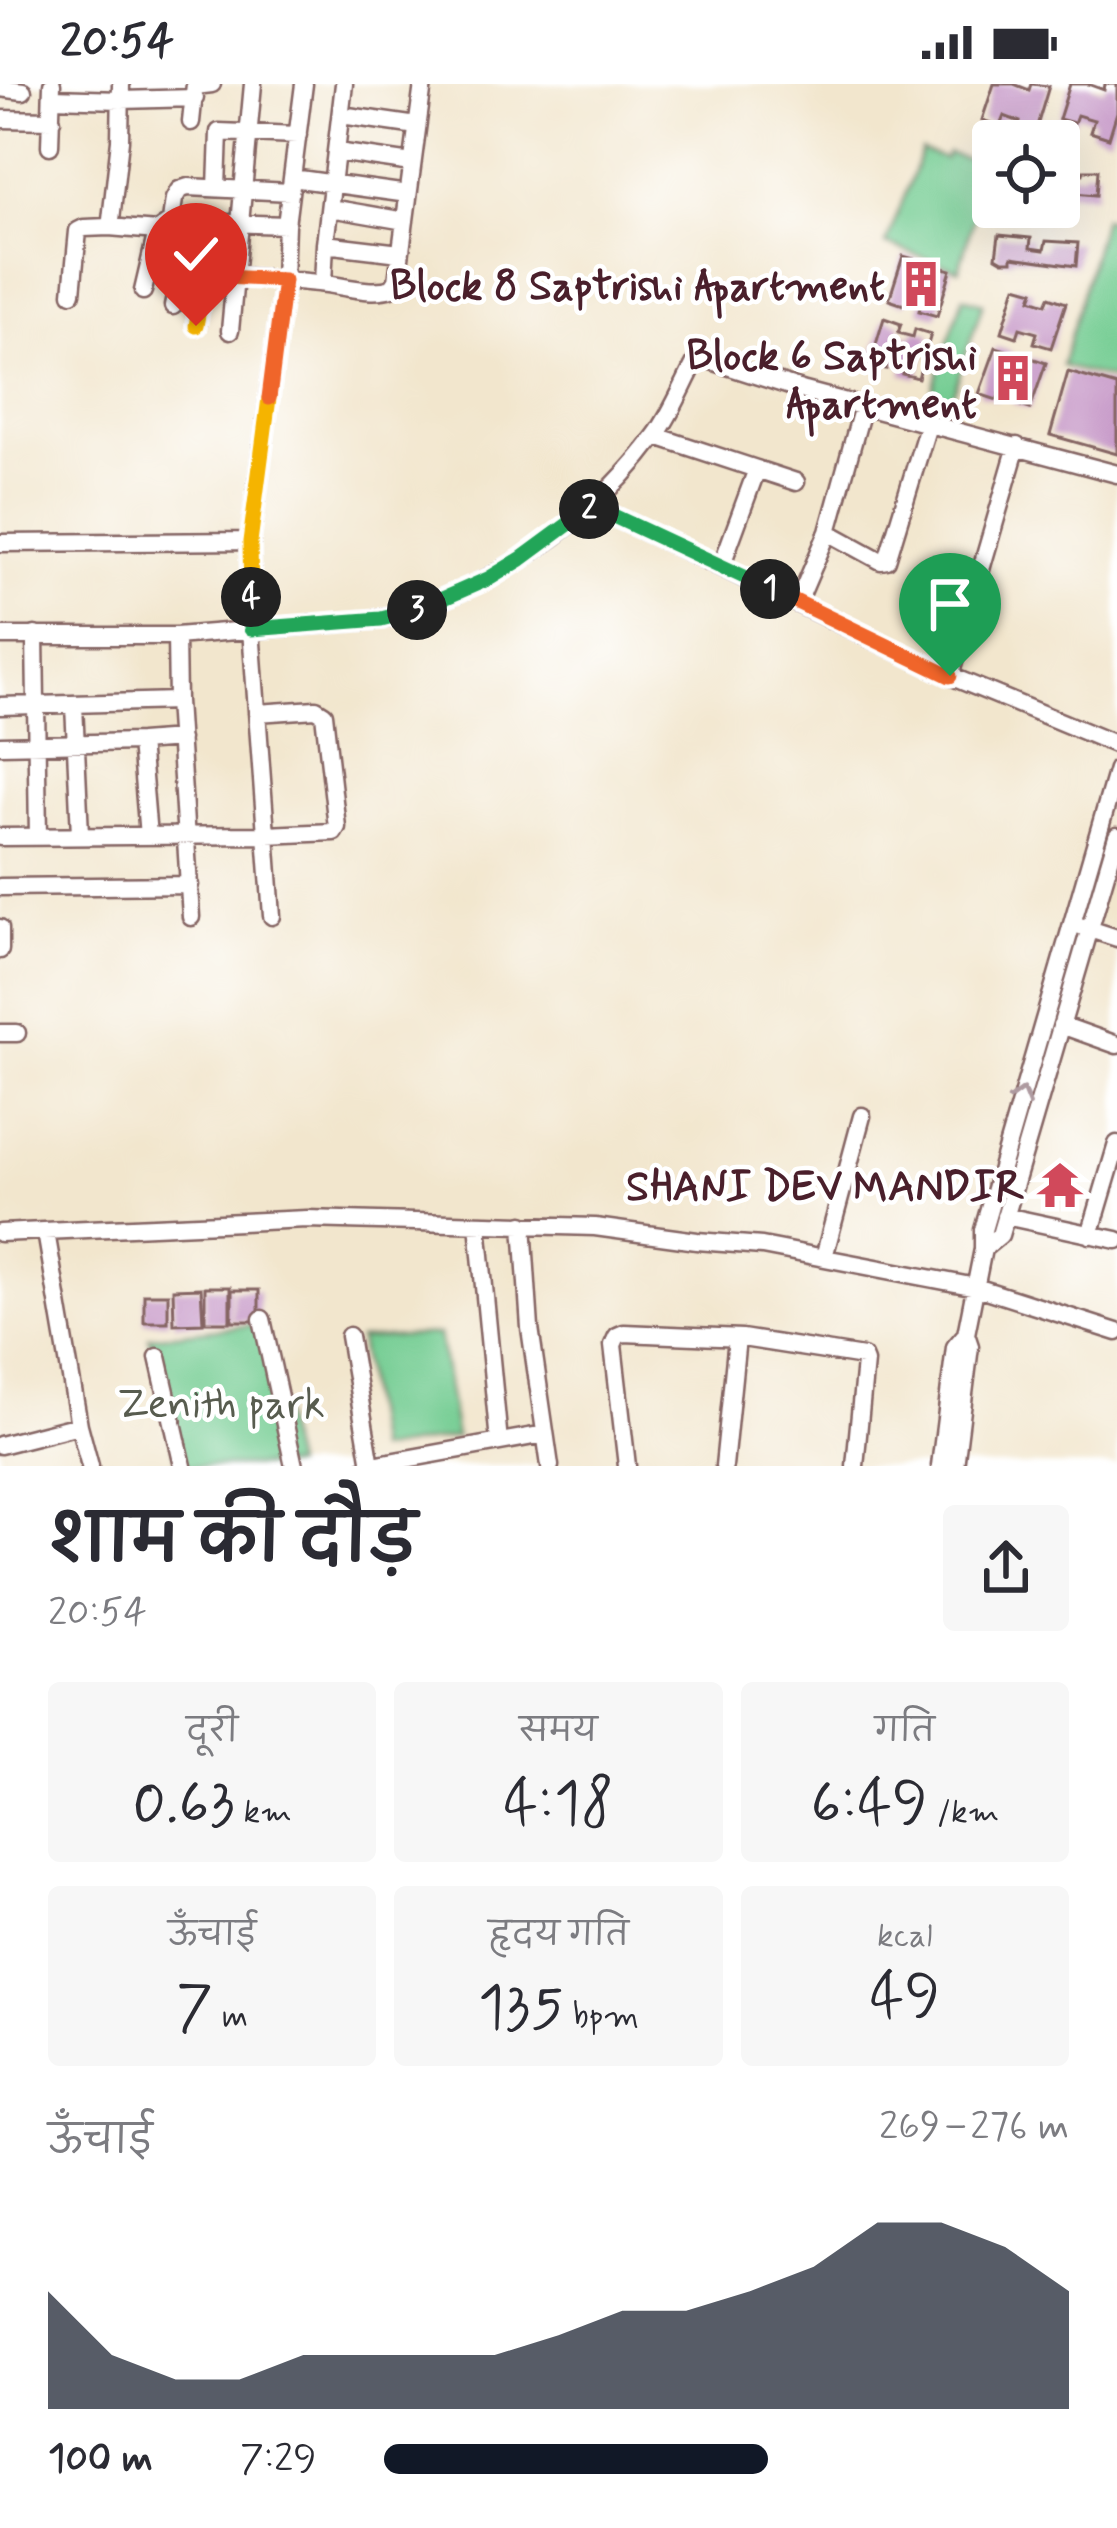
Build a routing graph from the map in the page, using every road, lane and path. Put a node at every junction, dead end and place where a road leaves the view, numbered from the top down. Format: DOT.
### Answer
graph roads {
  1 [pos="212,84"];
  2 [pos="253,84"];
  3 [pos="304,84"];
  4 [pos="344,84"];
  5 [pos="423,84"];
  6 [pos="0,88"];
  7 [pos="195,89"];
  8 [pos="23,91"];
  9 [pos="52,91"];
  10 [pos="84,92"];
  11 [pos="121,92"];
  12 [pos="341,116"];
  13 [pos="0,119"];
  14 [pos="52,120"];
  15 [pos="191,122"];
  16 [pos="417,127"];
  17 [pos="248,134"];
  18 [pos="298,135"];
  19 [pos="50,146"];
  20 [pos="337,152"];
  21 [pos="412,163"];
  22 [pos="333,184"];
  23 [pos="291,185"];
  24 [pos="217,188"];
  25 [pos="243,190"];
  26 [pos="408,194"];
  27 [pos="330,208"];
  28 [pos="404,221"];
  29 [pos="205,223"];
  30 [pos="240,224"];
  31 [pos="286,225"];
  32 [pos="164,226"];
  33 [pos="110,227"];
  34 [pos="325,244"];
  35 [pos="400,253"];
  36 [pos="151,260"];
  37 [pos="194,271"];
  38 [pos="236,276"];
  39 [pos="284,280"];
  40 [pos="323,283"];
  41 [pos="143,291"];
  42 [pos="72,293"];
  43 [pos="173,306"];
  44 [pos="196,326"];
  45 [pos="230,331"];
  46 [pos="863,406"];
  47 [pos="929,422"];
  48 [pos="656,436"];
  49 [pos="1017,446"];
  50 [pos="757,469"];
  51 [pos="1117,473"];
  52 [pos="796,482"];
  53 [pos="592,506"];
  54 [pos="828,532"];
  55 [pos="250,542"];
  56 [pos="0,543"];
  57 [pos="721,567"];
  58 [pos="798,602"];
  59 [pos="251,629"];
  60 [pos="35,635"];
  61 [pos="0,636"];
  62 [pos="176,636"];
  63 [pos="950,676"];
  64 [pos="177,700"];
  65 [pos="74,705"];
  66 [pos="0,706"];
  67 [pos="35,707"];
  68 [pos="257,713"];
  69 [pos="180,740"];
  70 [pos="140,742"];
  71 [pos="75,744"];
  72 [pos="0,745"];
  73 [pos="35,745"];
  74 [pos="1117,745"];
  75 [pos="1117,769"];
  76 [pos="80,834"];
  77 [pos="0,836"];
  78 [pos="148,836"];
  79 [pos="187,836"];
  80 [pos="266,836"];
  81 [pos="1117,836"];
  82 [pos="38,837"];
  83 [pos="190,885"];
  84 [pos="0,887"];
  85 [pos="272,916"];
  86 [pos="191,917"];
  87 [pos="1081,926"];
  88 [pos="0,928"];
  89 [pos="1117,938"];
  90 [pos="0,950"];
  91 [pos="1061,1025"];
  92 [pos="1117,1045"];
  93 [pos="862,1116"];
  94 [pos="1117,1144"];
  95 [pos="1005,1216"];
  96 [pos="478,1224"];
  97 [pos="523,1224"];
  98 [pos="46,1232"];
  99 [pos="0,1233"];
  100 [pos="1090,1234"];
  101 [pos="1117,1240"];
  102 [pos="983,1250"];
  103 [pos="824,1257"];
  104 [pos="976,1287"];
  105 [pos="262,1319"];
  106 [pos="1117,1332"];
  107 [pos="965,1334"];
  108 [pos="349,1336"];
  109 [pos="736,1338"];
  110 [pos="158,1357"];
  111 [pos="79,1425"];
  112 [pos="545,1434"];
  113 [pos="500,1442"];
  114 [pos="0,1445"];
  115 [pos="379,1465"];
  116 [pos="90,1466"];
  117 [pos="182,1466"];
  118 [pos="295,1466"];
  119 [pos="550,1466"];
  120 [pos="627,1466"];
  121 [pos="724,1466"];
  122 [pos="855,1466"];
  123 [pos="940,1466"];
  124 [pos="955,1466"];
  1 -- 7 [label="street"];
  2 -- 17 [label="street"];
  3 -- 18 [label="street"];
  4 -- 12 [label="street"];
  5 -- 16 [label="street"];
  6 -- 8 [label="street"];
  7 -- 11 [label="street"];
  7 -- 15 [label="street"];
  9 -- 10 [label="street"];
  9 -- 14 [label="street"];
  10 -- 11 [label="street"];
  11 -- 33 [label="street"];
  12 -- 16 [label="street"];
  12 -- 20 [label="street"];
  13 -- 14 [label="street"];
  14 -- 19 [label="street"];
  16 -- 21 [label="street"];
  17 -- 18 [label="street"];
  17 -- 24 [label="street"];
  17 -- 25 [label="street"];
  18 -- 23 [label="street"];
  20 -- 21 [label="street"];
  20 -- 22 [label="street"];
  21 -- 26 [label="street"];
  22 -- 23 [label="street"];
  22 -- 26 [label="street"];
  22 -- 27 [label="street"];
  23 -- 25 [label="street"];
  23 -- 31 [label="street"];
  24 -- 25 [label="street"];
  24 -- 32 [label="street"];
  25 -- 30 [label="street"];
  26 -- 28 [label="street"];
  27 -- 28 [label="street"];
  27 -- 34 [label="street"];
  28 -- 35 [label="street"];
  29 -- 30 [label="street"];
  29 -- 32 [label="street"];
  29 -- 37 [label="street"];
  30 -- 31 [label="street"];
  30 -- 38 [label="street"];
  31 -- 39 [label="street"];
  32 -- 33 [label="street"];
  32 -- 36 [label="street"];
  33 -- 42 [label="street"];
  34 -- 35 [label="street"];
  34 -- 40 [label="street"];
  35 -- 40 [label="street"];
  36 -- 37 [label="street"];
  36 -- 41 [label="street"];
  37 -- 38 [label="street"];
  37 -- 43 [label="street"];
  37 -- 44 [label="street"];
  38 -- 39 [label="street"];
  38 -- 45 [label="street"];
  39 -- 40 [label="street"];
  39 -- 55 [label="street"];
  46 -- 47 [label="street"];
  46 -- 48 [label="street"];
  46 -- 54 [label="street"];
  47 -- 49 [label="street"];
  47 -- 54 [label="street"];
  48 -- 50 [label="street"];
  48 -- 53 [label="street"];
  49 -- 51 [label="street"];
  49 -- 63 [label="street"];
  50 -- 52 [label="street"];
  50 -- 57 [label="street"];
  53 -- 57 [label="street"];
  53 -- 59 [label="street"];
  54 -- 58 [label="street"];
  55 -- 56 [label="street"];
  55 -- 59 [label="street"];
  57 -- 58 [label="street"];
  58 -- 63 [label="street"];
  59 -- 62 [label="street"];
  59 -- 68 [label="street"];
  60 -- 61 [label="street"];
  60 -- 62 [label="street"];
  60 -- 67 [label="street"];
  62 -- 64 [label="street"];
  63 -- 74 [label="street"];
  64 -- 65 [label="street"];
  64 -- 69 [label="street"];
  65 -- 67 [label="street"];
  65 -- 71 [label="street"];
  66 -- 67 [label="street"];
  67 -- 73 [label="street"];
  68 -- 80 [label="street"];
  68 -- 80 [label="street"];
  69 -- 70 [label="street"];
  69 -- 79 [label="street"];
  70 -- 71 [label="street"];
  70 -- 78 [label="street"];
  71 -- 73 [label="street"];
  71 -- 76 [label="street"];
  72 -- 73 [label="street"];
  73 -- 82 [label="street"];
  75 -- 87 [label="street"];
  76 -- 78 [label="street"];
  76 -- 82 [label="street"];
  77 -- 82 [label="street"];
  78 -- 79 [label="street"];
  79 -- 80 [label="street"];
  79 -- 83 [label="street"];
  80 -- 85 [label="street"];
  81 -- 87 [label="street"];
  83 -- 84 [label="street"];
  83 -- 86 [label="street"];
  87 -- 89 [label="street"];
  87 -- 91 [label="street"];
  102 -- 87 [label="street, one-way"];
  88 -- 90 [label="street"];
  91 -- 92 [label="street"];
  91 -- 95 [label="street"];
  93 -- 103 [label="street"];
  94 -- 100 [label="street"];
  95 -- 100 [label="street"];
  95 -- 102 [label="street"];
  96 -- 97 [label="street"];
  96 -- 98 [label="street"];
  96 -- 113 [label="street"];
  97 -- 103 [label="street"];
  97 -- 112 [label="street"];
  98 -- 99 [label="street"];
  98 -- 111 [label="street"];
  100 -- 101 [label="street"];
  102 -- 104 [label="street"];
  103 -- 104 [label="street"];
  104 -- 106 [label="street"];
  104 -- 107 [label="street"];
  105 -- 118 [label="street"];
  107 -- 123 [label="street"];
  107 -- 124 [label="street"];
  108 -- 115 [label="street"];
  109 -- 120 [label="street"];
  109 -- 121 [label="street"];
  109 -- 122 [label="street"];
  110 -- 117 [label="street"];
  111 -- 114 [label="street"];
  111 -- 116 [label="street"];
  112 -- 113 [label="street"];
  112 -- 119 [label="street"];
  113 -- 115 [label="street"];
}
